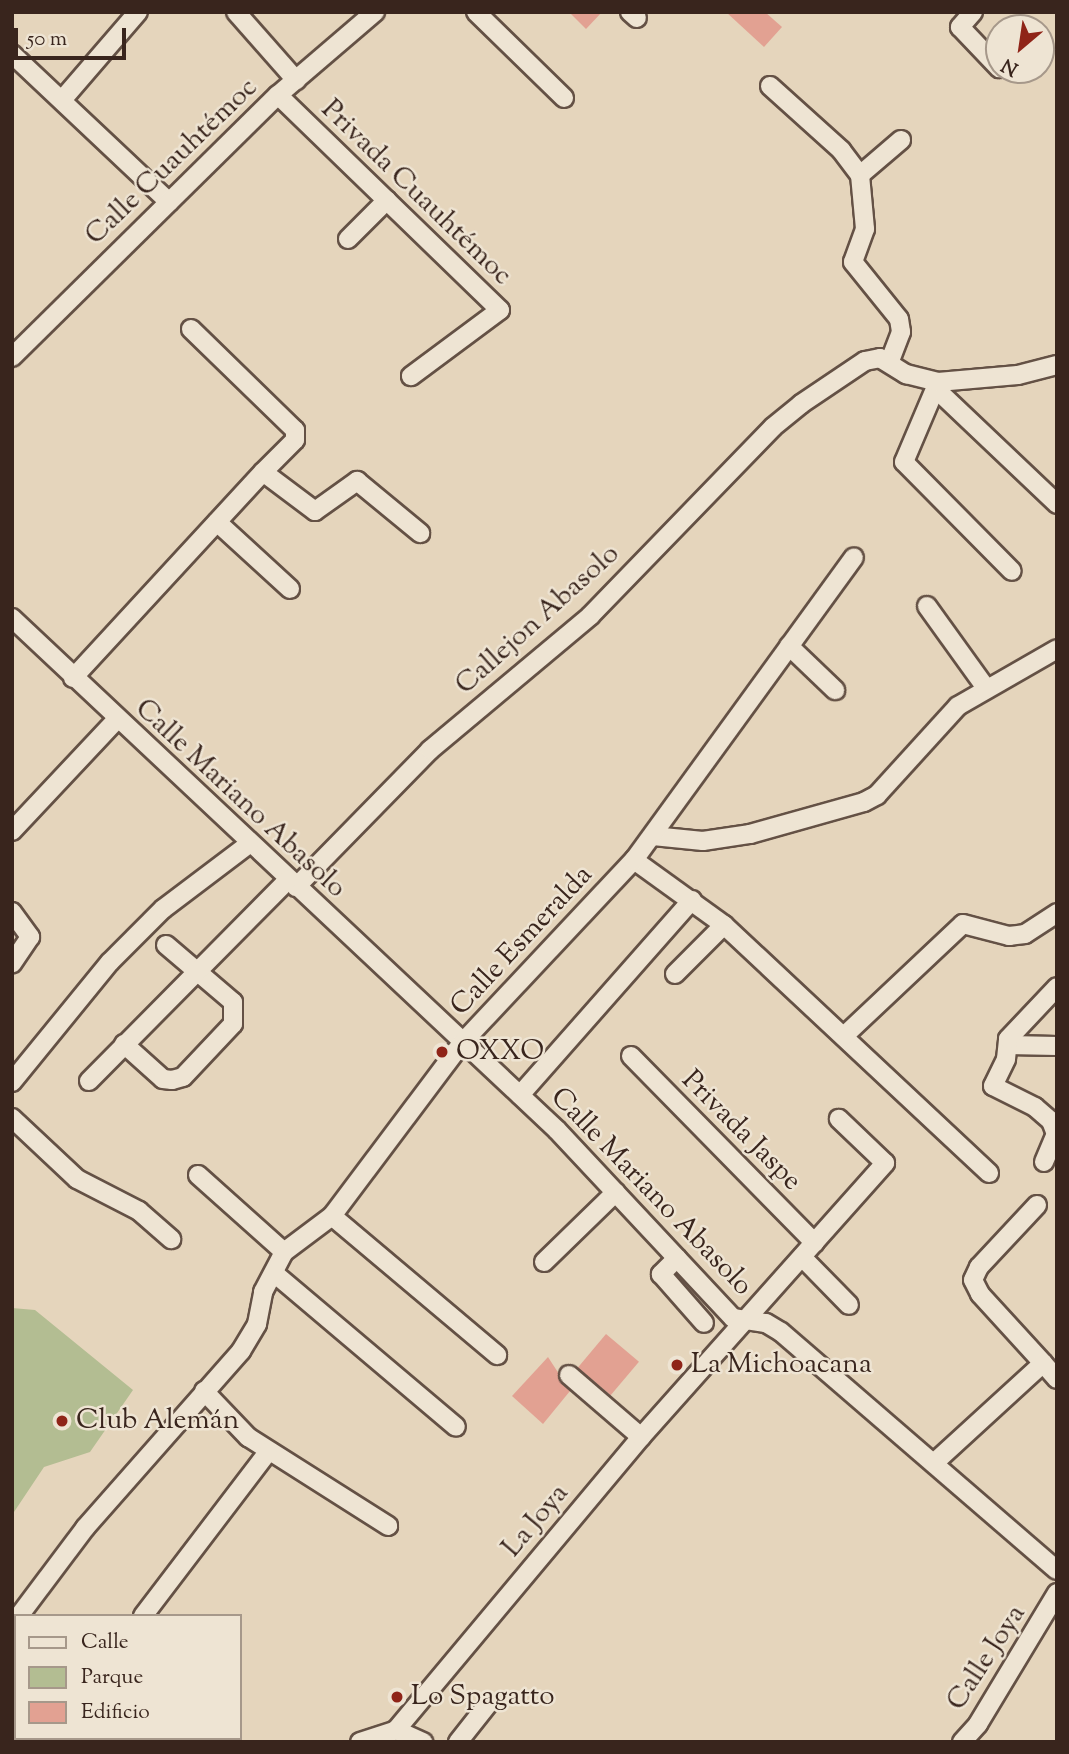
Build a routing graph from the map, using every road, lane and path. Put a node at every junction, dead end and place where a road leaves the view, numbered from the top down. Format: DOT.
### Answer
graph roads {
  1 [pos="138,12"];
  2 [pos="236,12"];
  3 [pos="375,12"];
  4 [pos="476,12"];
  5 [pos="973,12"];
  6 [pos="985,53"];
  7 [pos="12,54"];
  8 [pos="296,79"];
  9 [pos="770,86"];
  10 [pos="278,95"];
  11 [pos="564,98"];
  12 [pos="62,100"];
  13 [pos="901,141"];
  14 [pos="860,175"];
  15 [pos="387,200"];
  16 [pos="169,202"];
  17 [pos="348,239"];
  18 [pos="191,329"];
  19 [pos="12,357"];
  20 [pos="890,361"];
  21 [pos="1057,365"];
  22 [pos="411,376"];
  23 [pos="937,386"];
  24 [pos="263,472"];
  25 [pos="1057,504"];
  26 [pos="217,522"];
  27 [pos="420,533"];
  28 [pos="854,557"];
  29 [pos="1012,571"];
  30 [pos="290,589"];
  31 [pos="927,606"];
  32 [pos="12,618"];
  33 [pos="789,646"];
  34 [pos="1057,649"];
  35 [pos="73,678"];
  36 [pos="986,688"];
  37 [pos="835,690"];
  38 [pos="117,719"];
  39 [pos="12,831"];
  40 [pos="653,836"];
  41 [pos="249,844"];
  42 [pos="634,860"];
  43 [pos="292,883"];
  44 [pos="692,900"];
  45 [pos="12,912"];
  46 [pos="1057,913"];
  47 [pos="724,925"];
  48 [pos="166,945"];
  49 [pos="12,964"];
  50 [pos="197,969"];
  51 [pos="675,974"];
  52 [pos="1057,987"];
  53 [pos="844,1036"];
  54 [pos="124,1044"];
  55 [pos="461,1044"];
  56 [pos="1008,1045"];
  57 [pos="1057,1046"];
  58 [pos="631,1056"];
  59 [pos="89,1081"];
  60 [pos="12,1082"];
  61 [pos="520,1095"];
  62 [pos="12,1118"];
  63 [pos="839,1119"];
  64 [pos="1045,1162"];
  65 [pos="989,1173"];
  66 [pos="198,1175"];
  67 [pos="615,1192"];
  68 [pos="1037,1205"];
  69 [pos="332,1216"];
  70 [pos="171,1239"];
  71 [pos="815,1243"];
  72 [pos="284,1252"];
  73 [pos="802,1257"];
  74 [pos="677,1258"];
  75 [pos="544,1262"];
  76 [pos="274,1273"];
  77 [pos="849,1305"];
  78 [pos="746,1322"];
  79 [pos="704,1323"];
  80 [pos="497,1354"];
  81 [pos="1043,1363"];
  82 [pos="569,1375"];
  83 [pos="1057,1378"];
  84 [pos="204,1391"];
  85 [pos="456,1427"];
  86 [pos="641,1437"];
  87 [pos="268,1452"];
  88 [pos="934,1463"];
  89 [pos="388,1526"];
  90 [pos="1057,1570"];
  91 [pos="1056,1599"];
  92 [pos="20,1614"];
  93 [pos="145,1614"];
  94 [pos="488,1704"];
  95 [pos="396,1730"];
  96 [pos="360,1742"];
  97 [pos="423,1742"];
  98 [pos="458,1742"];
  99 [pos="962,1742"];
  1 -- 12 [label="street"];
  2 -- 8 [label="street"];
  3 -- 8 [label="street, Calle Cuauhtémoc"];
  4 -- 11 [label="street"];
  5 -- 6 [label="street"];
  7 -- 12 [label="street"];
  8 -- 10 [label="street, Calle Cuauhtémoc"];
  9 -- 14 [label="street"];
  10 -- 15 [label="street, Privada Cuauhtémoc"];
  10 -- 16 [label="street, Calle Cuauhtémoc"];
  12 -- 16 [label="street"];
  13 -- 14 [label="street"];
  14 -- 20 [label="street"];
  15 -- 17 [label="street"];
  15 -- 22 [label="street, Privada Cuauhtémoc"];
  16 -- 19 [label="street, Calle Cuauhtémoc"];
  18 -- 24 [label="street"];
  20 -- 23 [label="street"];
  20 -- 43 [label="street, Callejon Abasolo"];
  21 -- 23 [label="street"];
  23 -- 25 [label="street"];
  23 -- 29 [label="street"];
  24 -- 26 [label="street"];
  24 -- 27 [label="street"];
  26 -- 30 [label="street"];
  26 -- 35 [label="street"];
  28 -- 33 [label="street, Calle Esmeralda"];
  31 -- 36 [label="street"];
  32 -- 35 [label="street, Calle Mariano Abasolo"];
  33 -- 37 [label="street"];
  33 -- 40 [label="street, Calle Esmeralda"];
  34 -- 36 [label="street"];
  35 -- 38 [label="street, Calle Mariano Abasolo"];
  36 -- 40 [label="street"];
  38 -- 39 [label="street"];
  38 -- 41 [label="street, Calle Mariano Abasolo"];
  40 -- 42 [label="street, Calle Esmeralda"];
  41 -- 43 [label="street, Calle Mariano Abasolo"];
  41 -- 60 [label="street"];
  42 -- 44 [label="street"];
  42 -- 55 [label="street, Calle Esmeralda"];
  43 -- 50 [label="street, Callejon Abasolo"];
  43 -- 55 [label="street, Calle Mariano Abasolo"];
  44 -- 47 [label="street"];
  44 -- 61 [label="street"];
  45 -- 49 [label="street"];
  46 -- 53 [label="street"];
  47 -- 51 [label="street"];
  47 -- 53 [label="street"];
  48 -- 50 [label="street"];
  50 -- 54 [label="street, Callejon Abasolo"];
  50 -- 54 [label="street"];
  52 -- 56 [label="street"];
  53 -- 65 [label="street"];
  54 -- 59 [label="street, Callejon Abasolo"];
  55 -- 61 [label="street, Calle Mariano Abasolo"];
  55 -- 69 [label="street, Calle Esmeralda"];
  56 -- 57 [label="street"];
  56 -- 64 [label="street"];
  58 -- 71 [label="street, Privada Jaspe"];
  61 -- 67 [label="street, Calle Mariano Abasolo"];
  62 -- 70 [label="street"];
  63 -- 71 [label="street, La Joya"];
  66 -- 72 [label="street"];
  67 -- 74 [label="street, Calle Mariano Abasolo"];
  67 -- 75 [label="street"];
  68 -- 81 [label="street"];
  69 -- 72 [label="street, Calle Esmeralda"];
  69 -- 80 [label="street"];
  71 -- 73 [label="street, La Joya"];
  72 -- 76 [label="street, Calle Esmeralda"];
  73 -- 77 [label="street"];
  73 -- 78 [label="street, La Joya"];
  74 -- 78 [label="street, Calle Mariano Abasolo"];
  74 -- 79 [label="street"];
  76 -- 84 [label="street, Calle Esmeralda"];
  76 -- 85 [label="street"];
  78 -- 86 [label="street, La Joya"];
  78 -- 88 [label="street, Calle Mariano Abasolo"];
  81 -- 83 [label="street"];
  81 -- 88 [label="street"];
  82 -- 86 [label="street"];
  84 -- 87 [label="street"];
  84 -- 92 [label="street, Calle Esmeralda"];
  86 -- 95 [label="street, La Joya"];
  87 -- 89 [label="street"];
  87 -- 93 [label="street"];
  88 -- 90 [label="street, Calle Mariano Abasolo"];
  91 -- 99 [label="street, Calle Joya"];
  94 -- 98 [label="street"];
  95 -- 96 [label="street"];
  95 -- 97 [label="street"];
}
